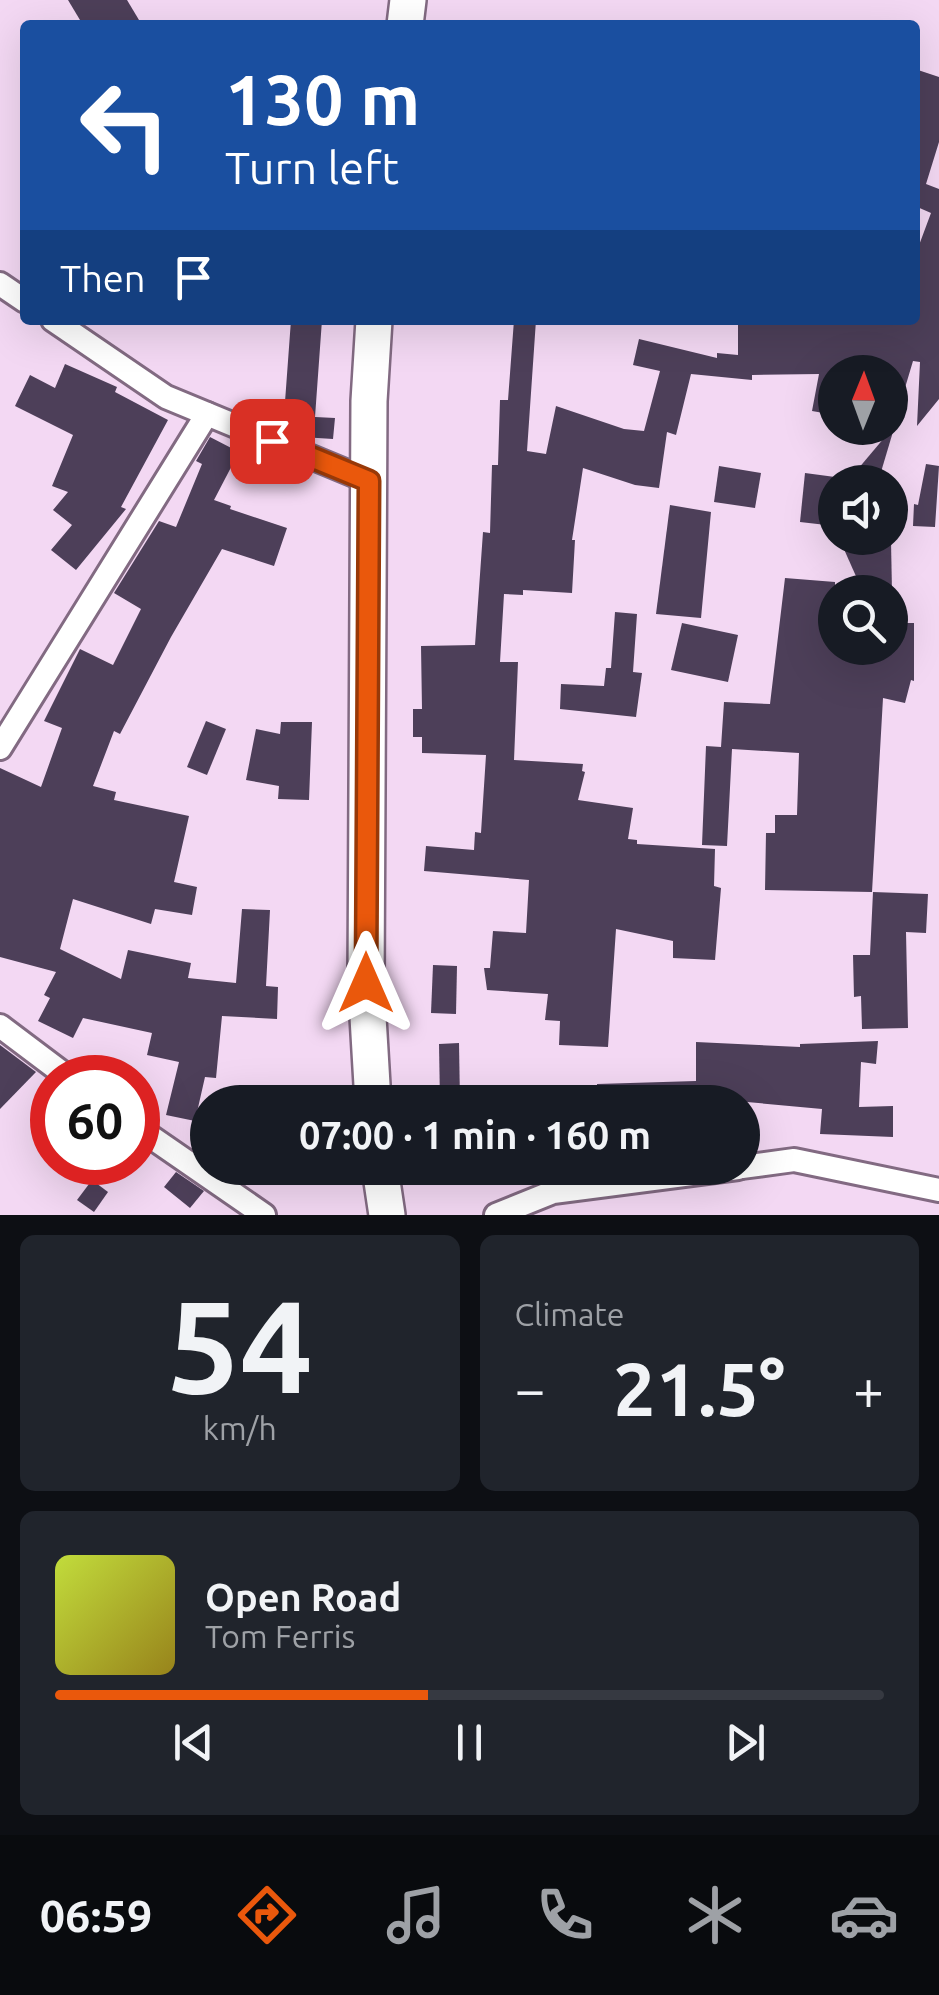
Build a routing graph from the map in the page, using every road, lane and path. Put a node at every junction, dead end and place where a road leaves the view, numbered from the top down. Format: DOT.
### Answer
graph roads {
  1 [pos="60,325"];
  2 [pos="374,325"];
  3 [pos="207,414"];
  4 [pos="369,481"];
  5 [pos="0,748"];
  6 [pos="0,1026"];
  7 [pos="38,1055"];
  8 [pos="372,1085"];
  9 [pos="160,1143"];
  10 [pos="760,1164"];
  11 [pos="383,1185"];
  12 [pos="605,1185"];
  13 [pos="939,1190"];
  14 [pos="264,1215"];
  15 [pos="387,1215"];
  16 [pos="496,1215"];
  1 -- 3 [label="street"];
  2 -- 4 [label="main road"];
  3 -- 4 [label="street"];
  3 -- 5 [label="street"];
  4 -- 8 [label="main road"];
  6 -- 7 [label="street"];
  9 -- 14 [label="street"];
  10 -- 13 [label="street"];
  11 -- 15 [label="main road"];
  12 -- 16 [label="street"];
}
